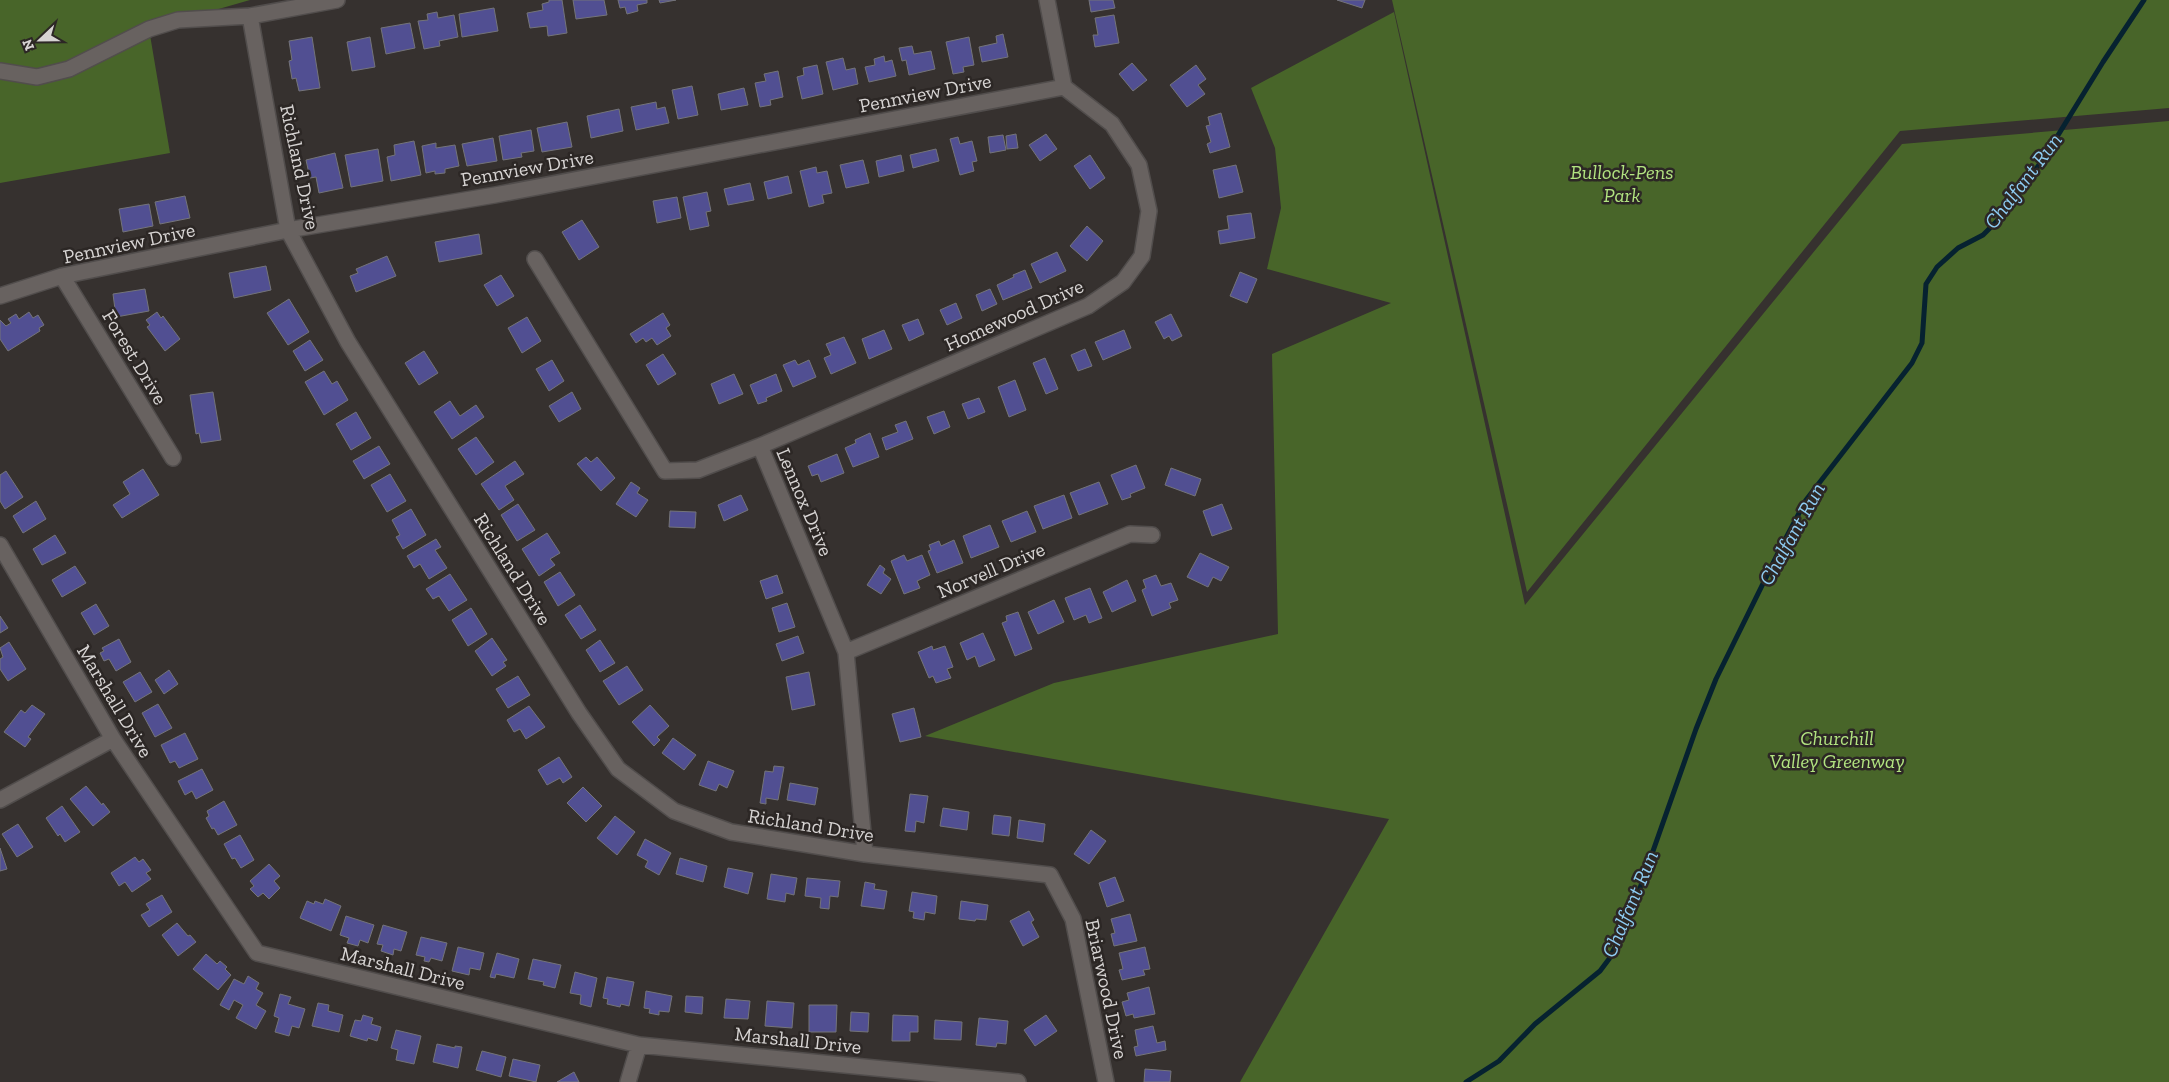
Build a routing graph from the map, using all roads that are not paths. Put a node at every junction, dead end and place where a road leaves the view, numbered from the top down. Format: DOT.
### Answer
graph roads {
  1 [pos="336,0"];
  2 [pos="1047,0"];
  3 [pos="250,16"];
  4 [pos="0,71"];
  5 [pos="1064,87"];
  6 [pos="288,230"];
  7 [pos="535,260"];
  8 [pos="62,276"];
  9 [pos="0,296"];
  10 [pos="760,446"];
  11 [pos="173,458"];
  12 [pos="1152,535"];
  13 [pos="0,545"];
  14 [pos="846,652"];
  15 [pos="112,739"];
  16 [pos="0,800"];
  17 [pos="866,854"];
  18 [pos="995,869"];
  19 [pos="639,1045"];
  20 [pos="628,1082"];
  21 [pos="1018,1082"];
  22 [pos="1106,1082"];
  1 -- 3 [label="street"];
  2 -- 5 [label="street"];
  3 -- 4 [label="street"];
  3 -- 6 [label="street, Richland Drive"];
  5 -- 6 [label="street, Pennview Drive"];
  5 -- 10 [label="street, Homewood Drive"];
  6 -- 8 [label="street, Pennview Drive"];
  6 -- 17 [label="street, Richland Drive"];
  7 -- 10 [label="street, Lennox Drive"];
  8 -- 9 [label="street, Pennview Drive"];
  8 -- 11 [label="street, Forest Drive"];
  10 -- 14 [label="street, Lennox Drive"];
  12 -- 14 [label="street, Norvell Drive"];
  13 -- 15 [label="street, Marshall Drive"];
  14 -- 17 [label="street, Lennox Drive"];
  15 -- 16 [label="street"];
  15 -- 19 [label="street, Marshall Drive"];
  17 -- 18 [label="street, Richland Drive"];
  18 -- 22 [label="street, Briarwood Drive"];
  19 -- 20 [label="street"];
  19 -- 21 [label="street, Marshall Drive"];
}
